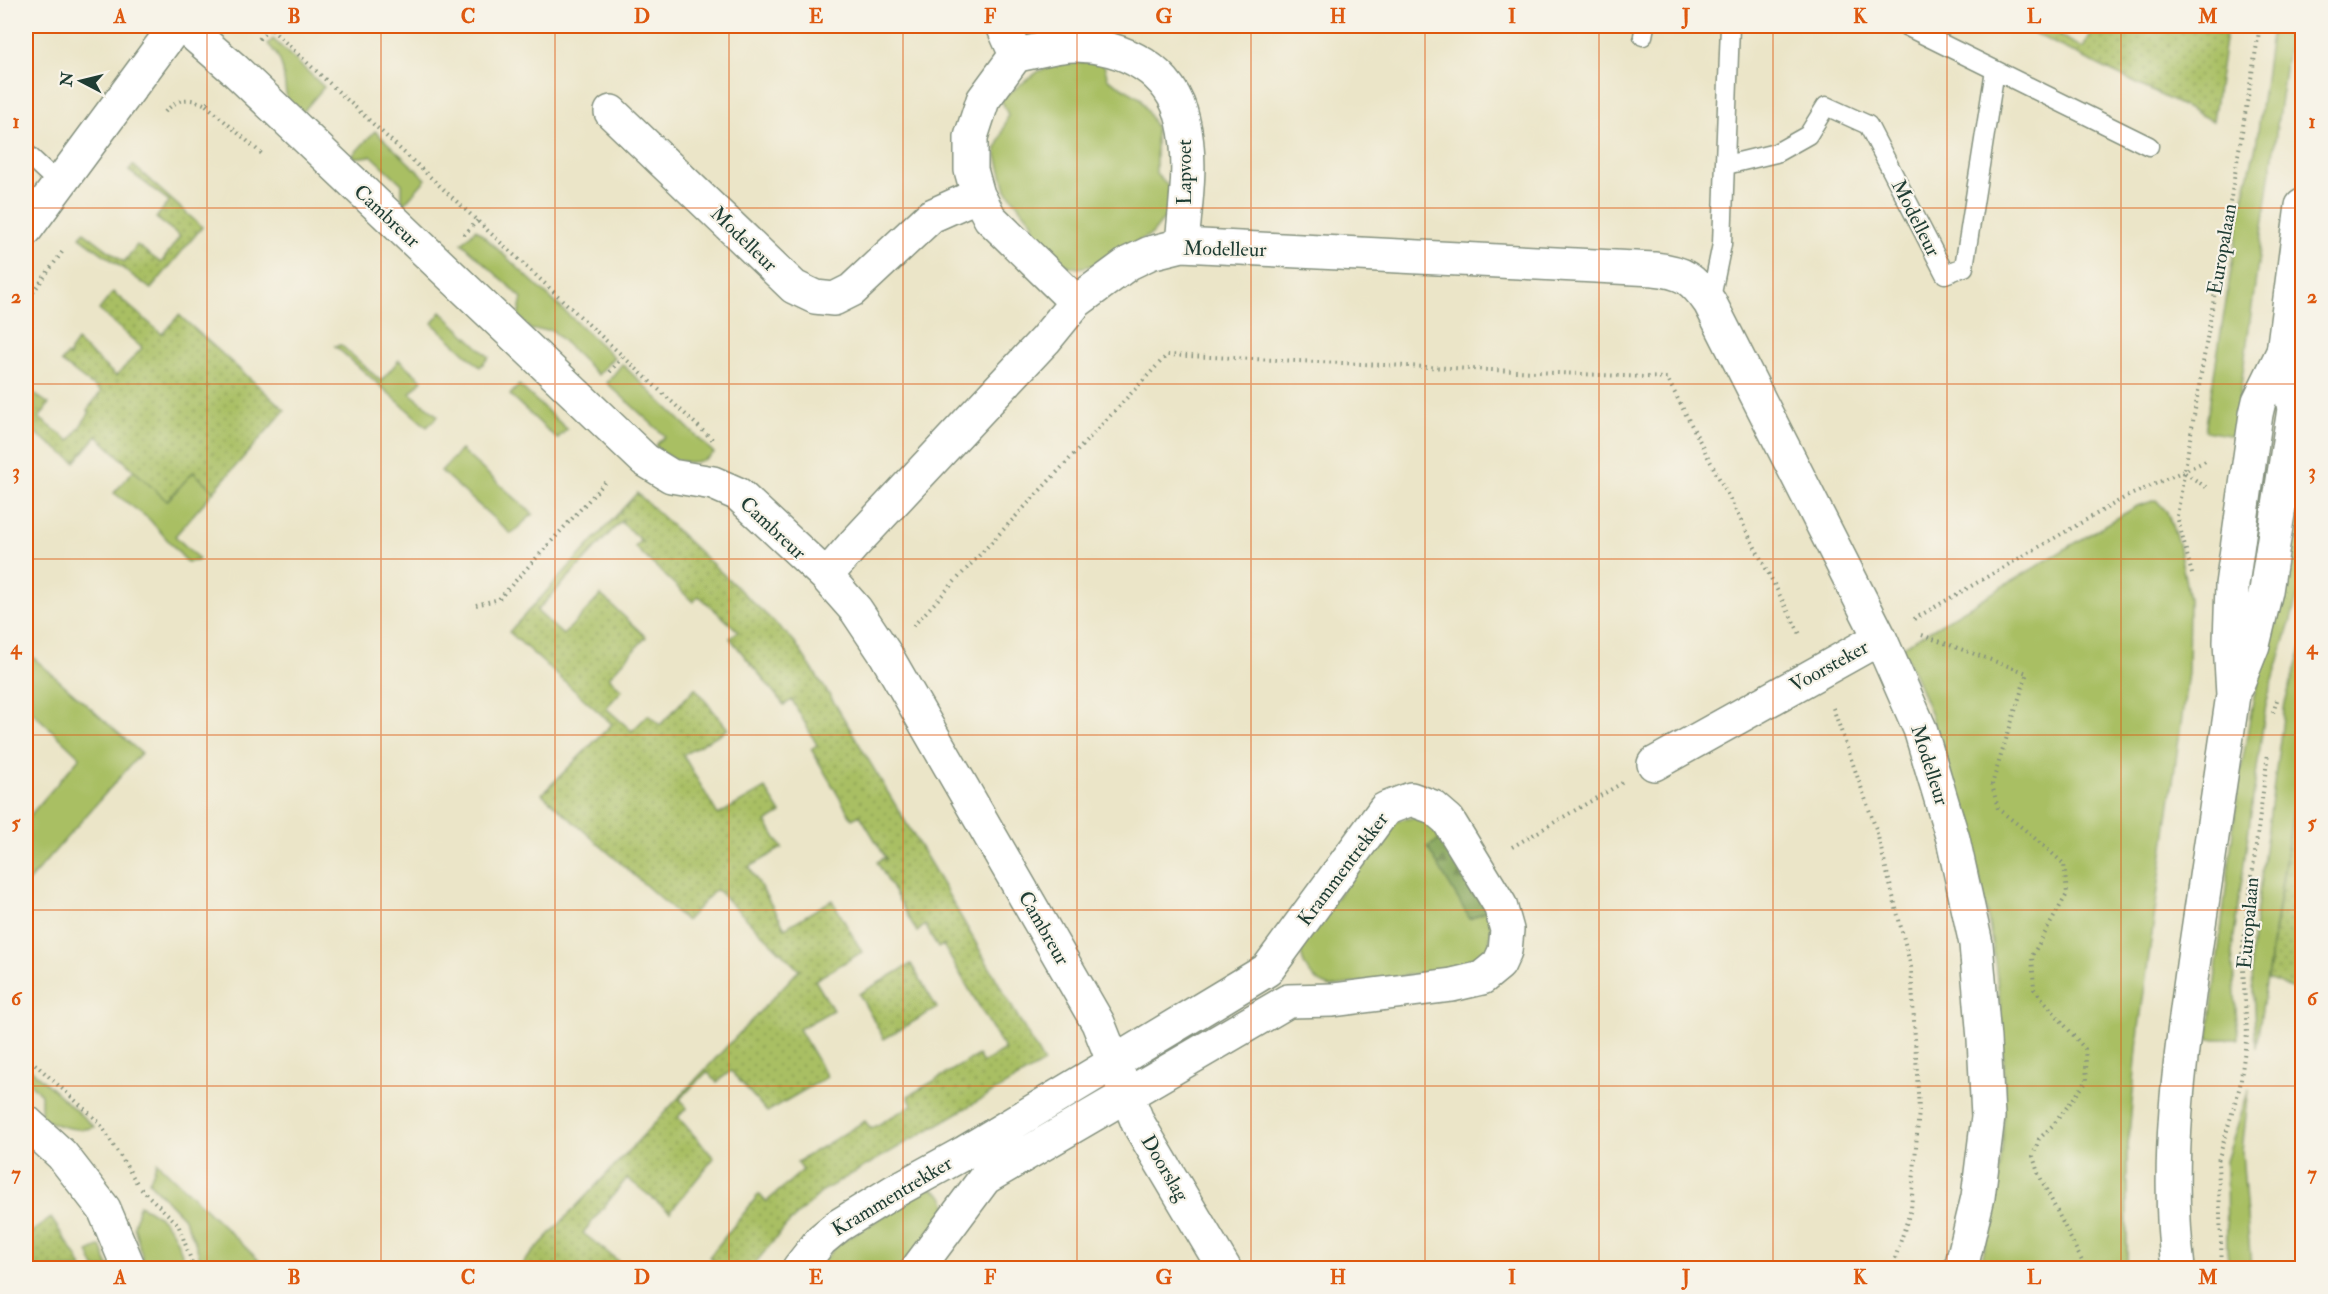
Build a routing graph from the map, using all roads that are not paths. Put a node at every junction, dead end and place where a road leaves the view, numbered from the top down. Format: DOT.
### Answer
graph roads {
  1 [pos="176,26"];
  2 [pos="184,26"];
  3 [pos="1004,26"];
  4 [pos="1730,26"];
  5 [pos="1906,26"];
  6 [pos="1016,55"];
  7 [pos="1995,70"];
  8 [pos="611,112"];
  9 [pos="2149,146"];
  10 [pos="26,153"];
  11 [pos="1726,165"];
  12 [pos="59,184"];
  13 [pos="978,195"];
  14 [pos="2302,206"];
  15 [pos="26,229"];
  16 [pos="1182,245"];
  17 [pos="1076,302"];
  18 [pos="1710,303"];
  19 [pos="2293,353"];
  20 [pos="826,576"];
  21 [pos="1880,638"];
  22 [pos="1654,764"];
  23 [pos="1267,970"];
  24 [pos="1287,1001"];
  25 [pos="1113,1063"];
  26 [pos="1128,1095"];
  27 [pos="26,1122"];
  28 [pos="964,1154"];
  29 [pos="984,1178"];
  30 [pos="129,1269"];
  31 [pos="799,1269"];
  32 [pos="918,1269"];
  33 [pos="1224,1269"];
  34 [pos="1961,1269"];
  35 [pos="2178,1269"];
  1 -- 12 [label="street"];
  2 -- 20 [label="street, Cambreur"];
  3 -- 6 [label="street"];
  4 -- 11 [label="lane"];
  5 -- 7 [label="lane"];
  6 -- 13 [label="street"];
  6 -- 16 [label="street, Lapvoet"];
  7 -- 9 [label="lane"];
  7 -- 11 [label="lane, Modelleur"];
  8 -- 13 [label="street, Modelleur"];
  10 -- 12 [label="lane"];
  11 -- 18 [label="lane"];
  12 -- 15 [label="street"];
  13 -- 17 [label="street"];
  14 -- 19 [label="street"];
  16 -- 17 [label="street, Modelleur"];
  16 -- 18 [label="street, Modelleur"];
  17 -- 20 [label="street, Modelleur"];
  18 -- 21 [label="street, Modelleur"];
  19 -- 35 [label="street"];
  20 -- 25 [label="street, Cambreur"];
  21 -- 22 [label="street, Voorsteker"];
  21 -- 34 [label="street, Modelleur"];
  23 -- 24 [label="street"];
  23 -- 24 [label="street, Krammentrekker"];
  23 -- 25 [label="street, Krammentrekker"];
  24 -- 26 [label="street, Krammentrekker"];
  25 -- 26 [label="street, Doorslag"];
  25 -- 28 [label="street, Krammentrekker"];
  26 -- 29 [label="street, Krammentrekker"];
  26 -- 33 [label="street, Doorslag"];
  27 -- 30 [label="street"];
  28 -- 29 [label="street, Krammentrekker"];
  28 -- 31 [label="street, Krammentrekker"];
  29 -- 32 [label="street, Krammentrekker"];
}
